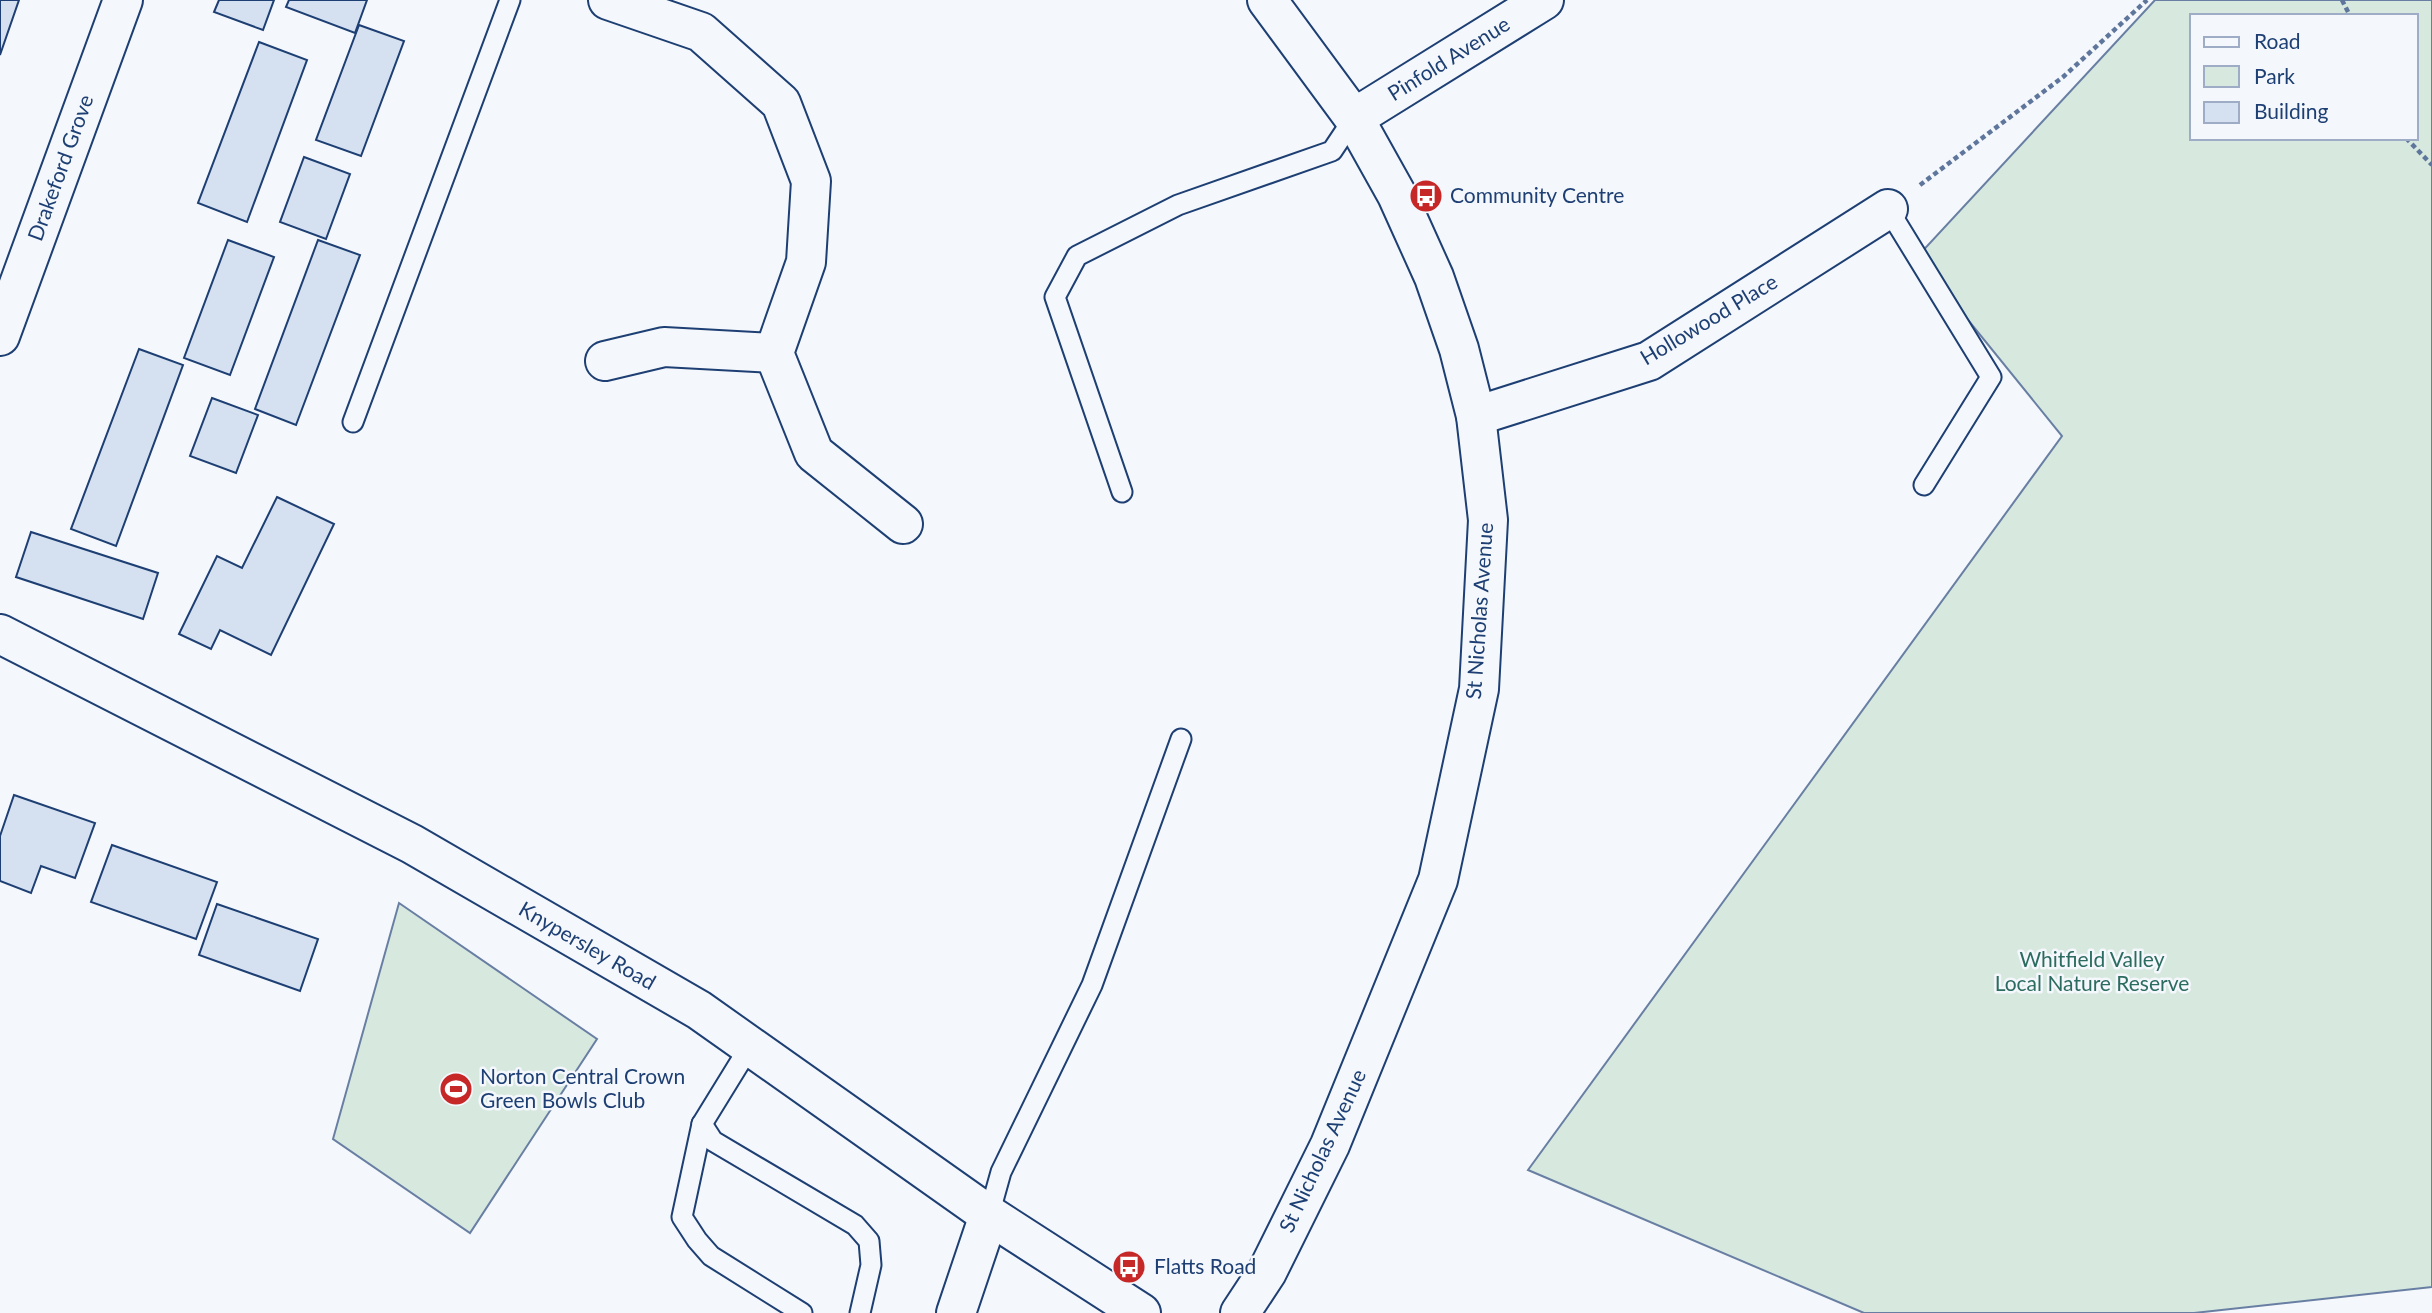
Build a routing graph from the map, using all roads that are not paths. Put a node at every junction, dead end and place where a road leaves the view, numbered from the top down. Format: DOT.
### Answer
graph roads {
  1 [pos="123,0"];
  2 [pos="510,0"];
  3 [pos="608,0"];
  4 [pos="1267,0"];
  5 [pos="1544,0"];
  6 [pos="1354,118"];
  7 [pos="1888,209"];
  8 [pos="0,336"];
  9 [pos="774,353"];
  10 [pos="605,361"];
  11 [pos="1476,416"];
  12 [pos="353,422"];
  13 [pos="1924,485"];
  14 [pos="1122,492"];
  15 [pos="903,524"];
  16 [pos="0,634"];
  17 [pos="1181,739"];
  18 [pos="750,1046"];
  19 [pos="702,1124"];
  20 [pos="989,1215"];
  21 [pos="802,1313"];
  22 [pos="860,1313"];
  23 [pos="956,1313"];
  24 [pos="1141,1313"];
  25 [pos="1240,1313"];
  1 -- 8 [label="street, Drakeford Grove"];
  2 -- 12 [label="lane"];
  3 -- 9 [label="street"];
  4 -- 6 [label="street, St Nicholas Avenue"];
  5 -- 6 [label="street, Pinfold Avenue"];
  6 -- 11 [label="street, St Nicholas Avenue"];
  6 -- 14 [label="lane"];
  7 -- 11 [label="street, Hollowood Place"];
  7 -- 13 [label="lane"];
  9 -- 10 [label="street"];
  9 -- 15 [label="street"];
  11 -- 25 [label="street, St Nicholas Avenue"];
  16 -- 18 [label="street, Knypersley Road"];
  17 -- 20 [label="lane"];
  18 -- 19 [label="lane"];
  18 -- 20 [label="street, Knypersley Road"];
  19 -- 21 [label="lane"];
  19 -- 22 [label="lane"];
  20 -- 23 [label="street"];
  20 -- 24 [label="street, Knypersley Road"];
}
